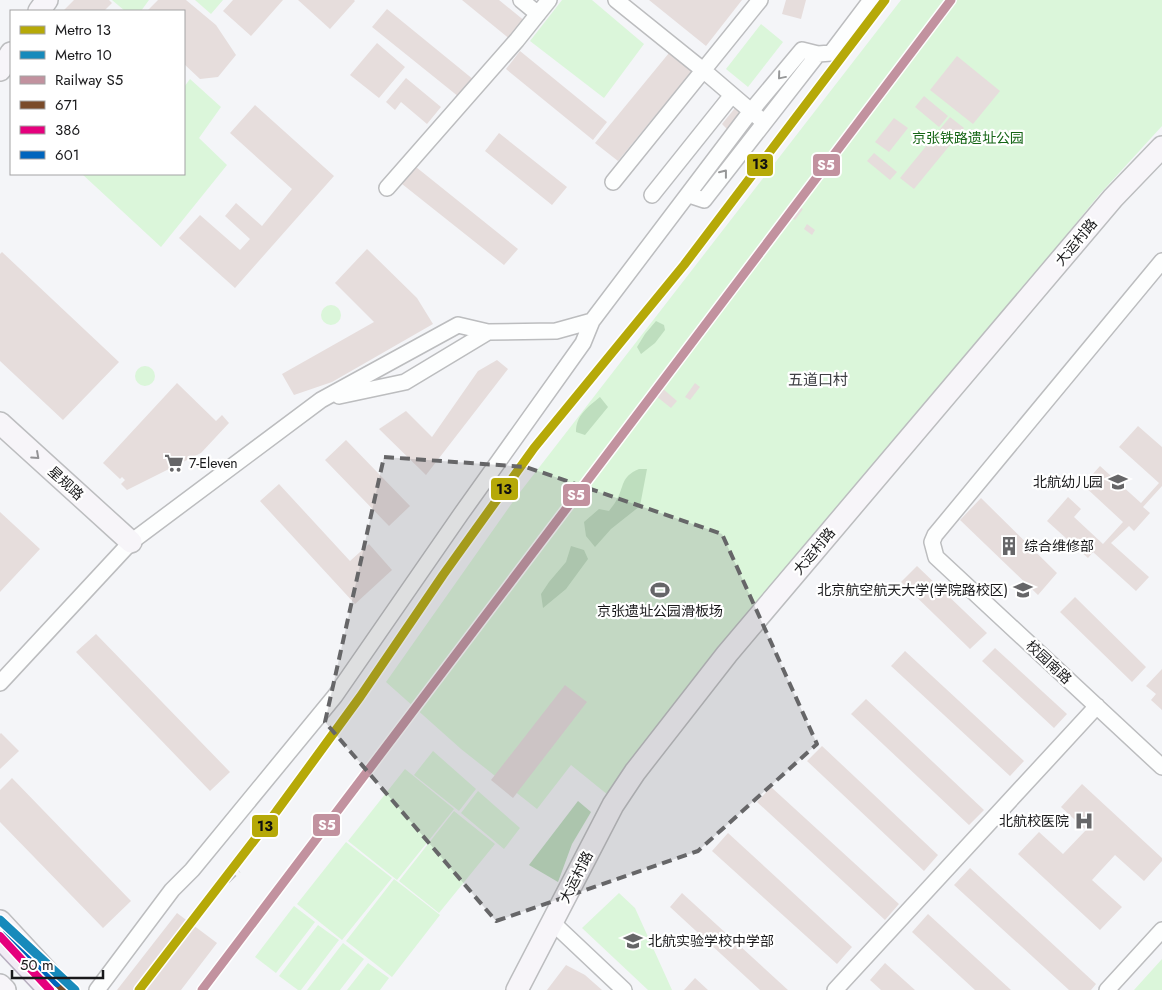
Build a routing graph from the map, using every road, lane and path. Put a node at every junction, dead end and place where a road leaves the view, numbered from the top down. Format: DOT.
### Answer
graph roads {
  1 [pos="521,0"];
  2 [pos="549,0"];
  3 [pos="616,0"];
  4 [pos="760,0"];
  5 [pos="871,0"];
  6 [pos="538,14"];
  7 [pos="818,54"];
  8 [pos="10,55"];
  9 [pos="0,70"];
  10 [pos="703,70"];
  11 [pos="732,95"];
  12 [pos="751,111"];
  13 [pos="764,122"];
  14 [pos="1162,147"];
  15 [pos="613,182"];
  16 [pos="388,188"];
  17 [pos="652,195"];
  18 [pos="689,195"];
  19 [pos="1162,261"];
  20 [pos="592,321"];
  21 [pos="488,332"];
  22 [pos="321,400"];
  23 [pos="0,423"];
  24 [pos="131,542"];
  25 [pos="0,683"];
  26 [pos="1097,706"];
  27 [pos="1162,767"];
  28 [pos="0,921"];
  29 [pos="553,923"];
  30 [pos="1162,930"];
  31 [pos="0,937"];
  32 [pos="0,959"];
  33 [pos="0,985"];
  34 [pos="5,990"];
  35 [pos="30,990"];
  36 [pos="50,990"];
  37 [pos="64,990"];
  38 [pos="96,990"];
  39 [pos="517,990"];
  40 [pos="624,990"];
  41 [pos="835,990"];
  42 [pos="1107,990"];
  1 -- 6 [label="street"];
  2 -- 6 [label="street"];
  3 -- 10 [label="street"];
  4 -- 10 [label="street"];
  5 -- 7 [label="street"];
  6 -- 16 [label="street"];
  7 -- 12 [label="street, one-way"];
  7 -- 13 [label="street"];
  8 -- 9 [label="street"];
  10 -- 11 [label="street"];
  10 -- 15 [label="street"];
  11 -- 12 [label="street"];
  11 -- 17 [label="street"];
  12 -- 13 [label="street"];
  12 -- 18 [label="street"];
  18 -- 13 [label="street, one-way"];
  14 -- 29 [label="street, 大运村路"];
  18 -- 20 [label="street"];
  19 -- 26 [label="street, 校园南路"];
  20 -- 21 [label="street"];
  20 -- 38 [label="street"];
  21 -- 22 [label="street"];
  21 -- 22 [label="street"];
  22 -- 24 [label="street"];
  23 -- 24 [label="street, 星规路, one-way"];
  24 -- 25 [label="street"];
  26 -- 27 [label="street, 校园南路"];
  26 -- 41 [label="street"];
  28 -- 37 [label="street"];
  29 -- 39 [label="street, 大运村路"];
  29 -- 40 [label="street"];
  30 -- 42 [label="street"];
  31 -- 36 [label="main road"];
  32 -- 35 [label="main road"];
  33 -- 34 [label="street"];
}
